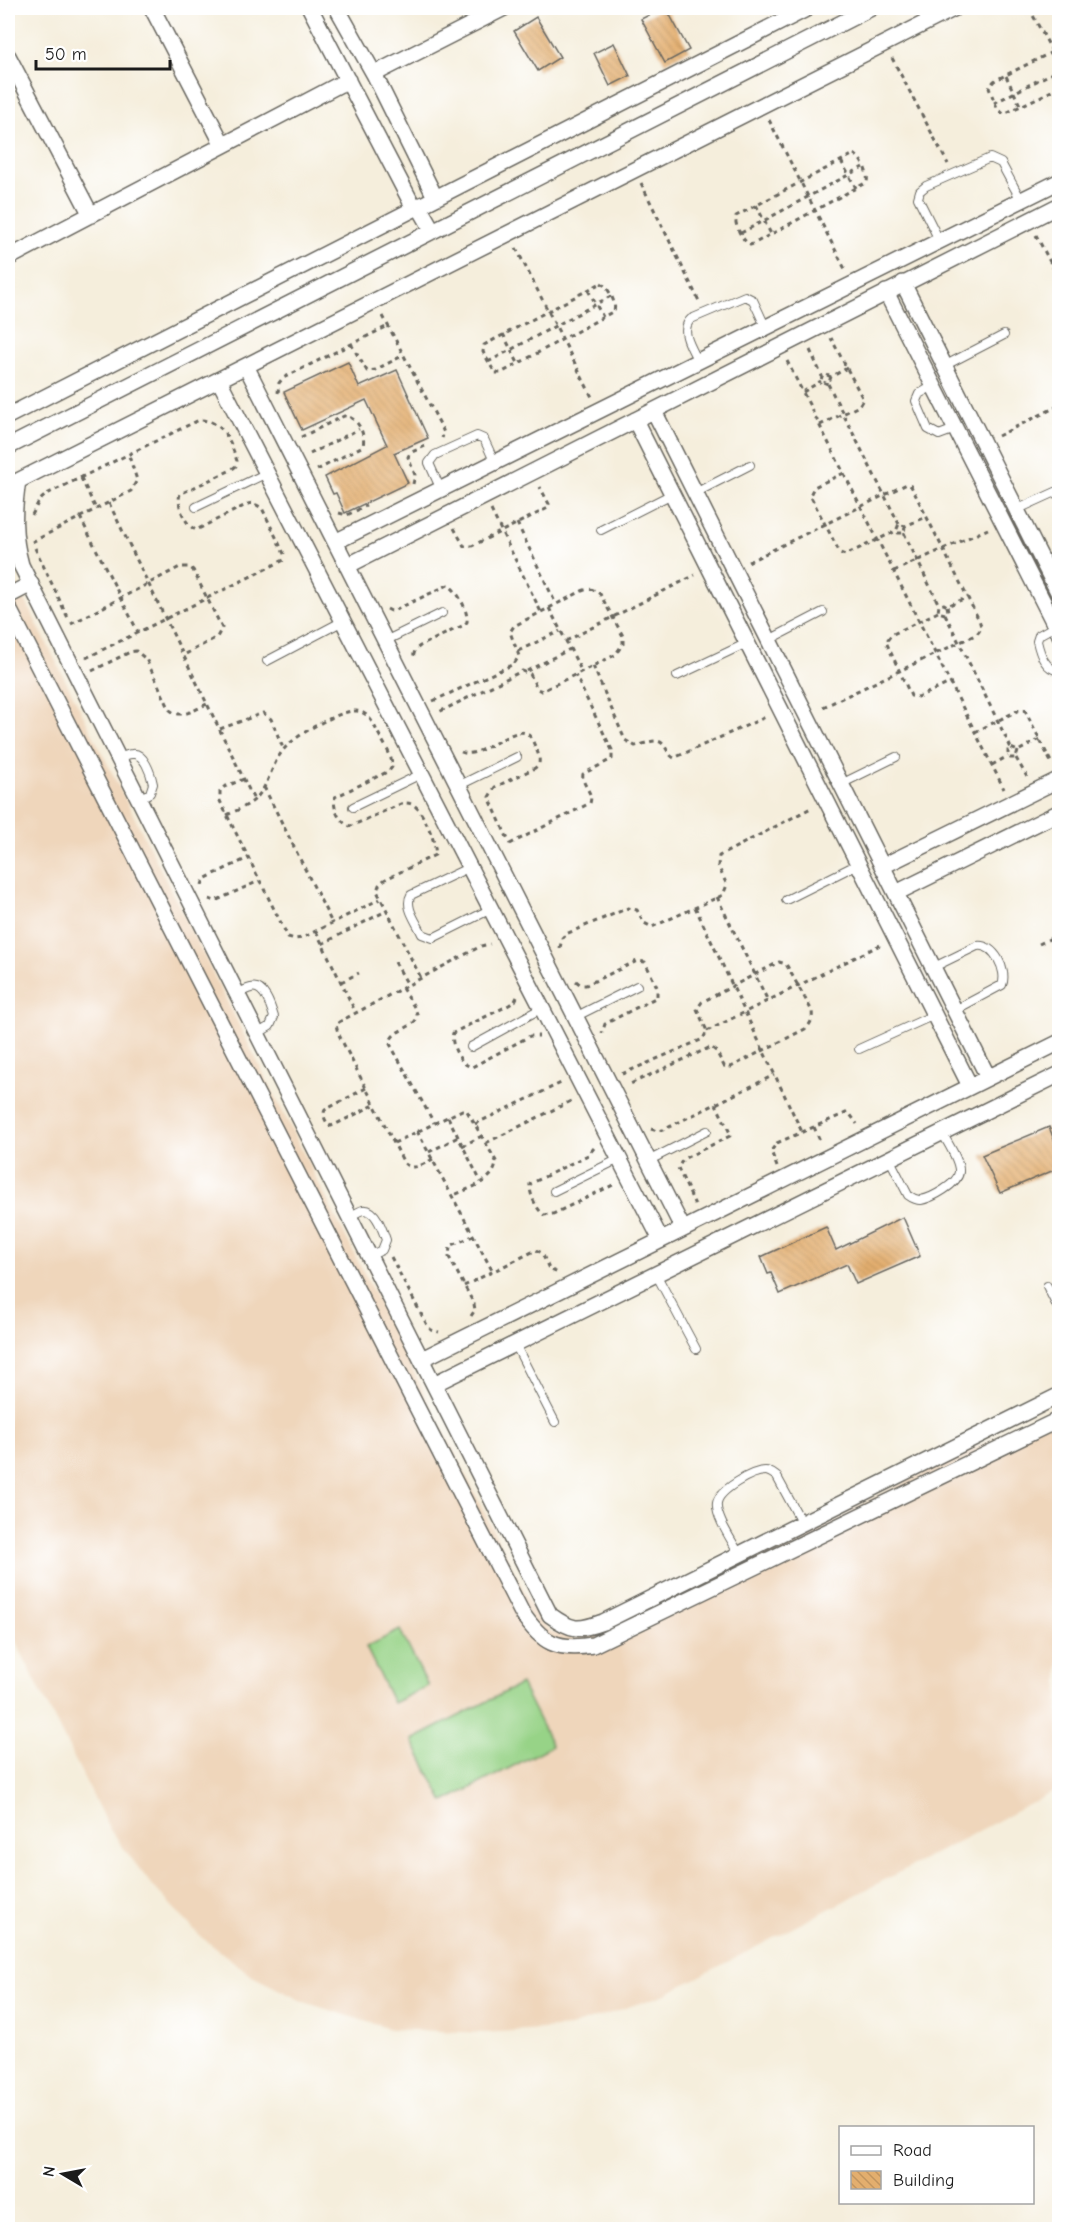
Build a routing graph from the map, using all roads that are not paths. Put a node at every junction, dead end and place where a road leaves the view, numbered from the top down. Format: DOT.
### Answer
graph roads {
  1 [pos="152,8"];
  2 [pos="310,8"];
  3 [pos="337,8"];
  4 [pos="504,8"];
  5 [pos="808,8"];
  6 [pos="871,8"];
  7 [pos="954,8"];
  8 [pos="8,56"];
  9 [pos="12,74"];
  10 [pos="374,75"];
  11 [pos="348,80"];
  12 [pos="223,145"];
  13 [pos="1059,181"];
  14 [pos="435,197"];
  15 [pos="1021,200"];
  16 [pos="1059,205"];
  17 [pos="416,207"];
  18 [pos="91,215"];
  19 [pos="433,231"];
  20 [pos="939,240"];
  21 [pos="8,258"];
  22 [pos="903,283"];
  23 [pos="886,292"];
  24 [pos="766,328"];
  25 [pos="1004,335"];
  26 [pos="698,361"];
  27 [pos="246,366"];
  28 [pos="944,366"];
  29 [pos="219,380"];
  30 [pos="933,386"];
  31 [pos="654,411"];
  32 [pos="8,416"];
  33 [pos="635,420"];
  34 [pos="955,429"];
  35 [pos="8,447"];
  36 [pos="495,463"];
  37 [pos="750,465"];
  38 [pos="267,473"];
  39 [pos="13,484"];
  40 [pos="441,489"];
  41 [pos="1059,490"];
  42 [pos="695,493"];
  43 [pos="672,494"];
  44 [pos="196,507"];
  45 [pos="1016,510"];
  46 [pos="601,530"];
  47 [pos="335,542"];
  48 [pos="347,566"];
  49 [pos="31,584"];
  50 [pos="8,596"];
  51 [pos="1059,596"];
  52 [pos="8,608"];
  53 [pos="824,612"];
  54 [pos="442,613"];
  55 [pos="343,621"];
  56 [pos="1057,630"];
  57 [pos="769,640"];
  58 [pos="385,641"];
  59 [pos="747,643"];
  60 [pos="267,661"];
  61 [pos="1059,671"];
  62 [pos="677,676"];
  63 [pos="896,757"];
  64 [pos="517,758"];
  65 [pos="118,759"];
  66 [pos="422,774"];
  67 [pos="1059,779"];
  68 [pos="841,784"];
  69 [pos="458,786"];
  70 [pos="138,799"];
  71 [pos="353,807"];
  72 [pos="1059,812"];
  73 [pos="858,864"];
  74 [pos="883,866"];
  75 [pos="470,867"];
  76 [pos="896,893"];
  77 [pos="786,900"];
  78 [pos="491,909"];
  79 [pos="934,968"];
  80 [pos="637,986"];
  81 [pos="237,994"];
  82 [pos="542,1008"];
  83 [pos="955,1010"];
  84 [pos="934,1015"];
  85 [pos="575,1017"];
  86 [pos="257,1034"];
  87 [pos="1059,1042"];
  88 [pos="471,1047"];
  89 [pos="859,1049"];
  90 [pos="1059,1076"];
  91 [pos="988,1077"];
  92 [pos="970,1086"];
  93 [pos="285,1089"];
  94 [pos="260,1102"];
  95 [pos="707,1131"];
  96 [pos="942,1132"];
  97 [pos="889,1158"];
  98 [pos="619,1159"];
  99 [pos="648,1161"];
  100 [pos="554,1191"];
  101 [pos="349,1217"];
  102 [pos="683,1229"];
  103 [pos="661,1240"];
  104 [pos="369,1257"];
  105 [pos="656,1274"];
  106 [pos="1047,1286"];
  107 [pos="1059,1312"];
  108 [pos="514,1344"];
  109 [pos="696,1349"];
  110 [pos="422,1359"];
  111 [pos="434,1384"];
  112 [pos="1059,1395"];
  113 [pos="1059,1419"];
  114 [pos="555,1422"];
  115 [pos="915,1466"];
  116 [pos="924,1484"];
  117 [pos="802,1523"];
  118 [pos="739,1554"];
  1 -- 12 [label="street"];
  2 -- 11 [label="street"];
  3 -- 10 [label="street"];
  4 -- 10 [label="street"];
  5 -- 14 [label="street"];
  6 -- 19 [label="street"];
  7 -- 27 [label="street"];
  8 -- 9 [label="street"];
  9 -- 18 [label="street"];
  10 -- 14 [label="street"];
  11 -- 12 [label="street"];
  11 -- 17 [label="street"];
  12 -- 18 [label="street"];
  13 -- 15 [label="street"];
  14 -- 17 [label="street"];
  15 -- 20 [label="street"];
  15 -- 20 [label="lane"];
  16 -- 22 [label="street"];
  17 -- 19 [label="street"];
  17 -- 32 [label="street"];
  18 -- 21 [label="street"];
  19 -- 35 [label="street"];
  20 -- 24 [label="street"];
  22 -- 23 [label="street"];
  22 -- 28 [label="street"];
  23 -- 30 [label="street"];
  23 -- 31 [label="street"];
  24 -- 26 [label="street"];
  24 -- 26 [label="lane"];
  25 -- 28 [label="lane"];
  26 -- 36 [label="street"];
  27 -- 29 [label="street"];
  27 -- 47 [label="street"];
  28 -- 45 [label="street"];
  29 -- 38 [label="street"];
  29 -- 39 [label="street"];
  30 -- 34 [label="street"];
  30 -- 34 [label="lane"];
  31 -- 33 [label="street"];
  31 -- 42 [label="street"];
  33 -- 43 [label="street"];
  33 -- 48 [label="street"];
  34 -- 56 [label="street"];
  36 -- 40 [label="street"];
  36 -- 40 [label="lane"];
  37 -- 42 [label="lane"];
  38 -- 44 [label="lane"];
  38 -- 55 [label="street"];
  39 -- 49 [label="street"];
  40 -- 47 [label="street"];
  41 -- 45 [label="lane"];
  42 -- 57 [label="street"];
  43 -- 46 [label="lane"];
  43 -- 59 [label="street"];
  45 -- 51 [label="street"];
  47 -- 48 [label="street"];
  48 -- 58 [label="street"];
  49 -- 50 [label="street"];
  49 -- 65 [label="street"];
  52 -- 94 [label="street"];
  53 -- 57 [label="lane"];
  54 -- 58 [label="lane"];
  55 -- 60 [label="lane"];
  55 -- 66 [label="street"];
  56 -- 61 [label="lane"];
  57 -- 68 [label="street"];
  58 -- 69 [label="street"];
  59 -- 62 [label="lane"];
  59 -- 73 [label="street"];
  63 -- 68 [label="lane"];
  64 -- 69 [label="lane"];
  65 -- 70 [label="street"];
  65 -- 70 [label="lane"];
  66 -- 71 [label="lane"];
  66 -- 75 [label="street"];
  67 -- 74 [label="street"];
  68 -- 74 [label="street"];
  69 -- 85 [label="street"];
  70 -- 81 [label="street"];
  72 -- 76 [label="street"];
  73 -- 77 [label="lane"];
  73 -- 84 [label="street"];
  74 -- 76 [label="street"];
  75 -- 78 [label="street"];
  75 -- 78 [label="lane"];
  76 -- 79 [label="street"];
  78 -- 82 [label="street"];
  79 -- 83 [label="street"];
  79 -- 83 [label="lane"];
  80 -- 85 [label="lane"];
  81 -- 86 [label="street"];
  81 -- 86 [label="lane"];
  82 -- 88 [label="lane"];
  82 -- 98 [label="street"];
  83 -- 91 [label="street"];
  84 -- 89 [label="lane"];
  84 -- 92 [label="street"];
  85 -- 99 [label="street"];
  86 -- 93 [label="street"];
  87 -- 91 [label="street"];
  90 -- 96 [label="street"];
  91 -- 92 [label="street"];
  92 -- 102 [label="street"];
  93 -- 94 [label="street"];
  93 -- 101 [label="street"];
  94 -- 116 [label="street"];
  95 -- 99 [label="lane"];
  96 -- 97 [label="street"];
  96 -- 97 [label="lane"];
  97 -- 105 [label="street"];
  98 -- 100 [label="lane"];
  98 -- 103 [label="street"];
  99 -- 102 [label="street"];
  101 -- 104 [label="street"];
  101 -- 104 [label="lane"];
  102 -- 103 [label="street"];
  103 -- 110 [label="street"];
  104 -- 110 [label="street"];
  105 -- 108 [label="street"];
  105 -- 109 [label="lane"];
  106 -- 107 [label="lane"];
  108 -- 111 [label="street"];
  108 -- 114 [label="lane"];
  110 -- 111 [label="street"];
  111 -- 118 [label="street"];
  112 -- 115 [label="street"];
  113 -- 116 [label="street"];
  115 -- 116 [label="street"];
  115 -- 117 [label="street"];
  117 -- 118 [label="street"];
  117 -- 118 [label="lane"];
}
